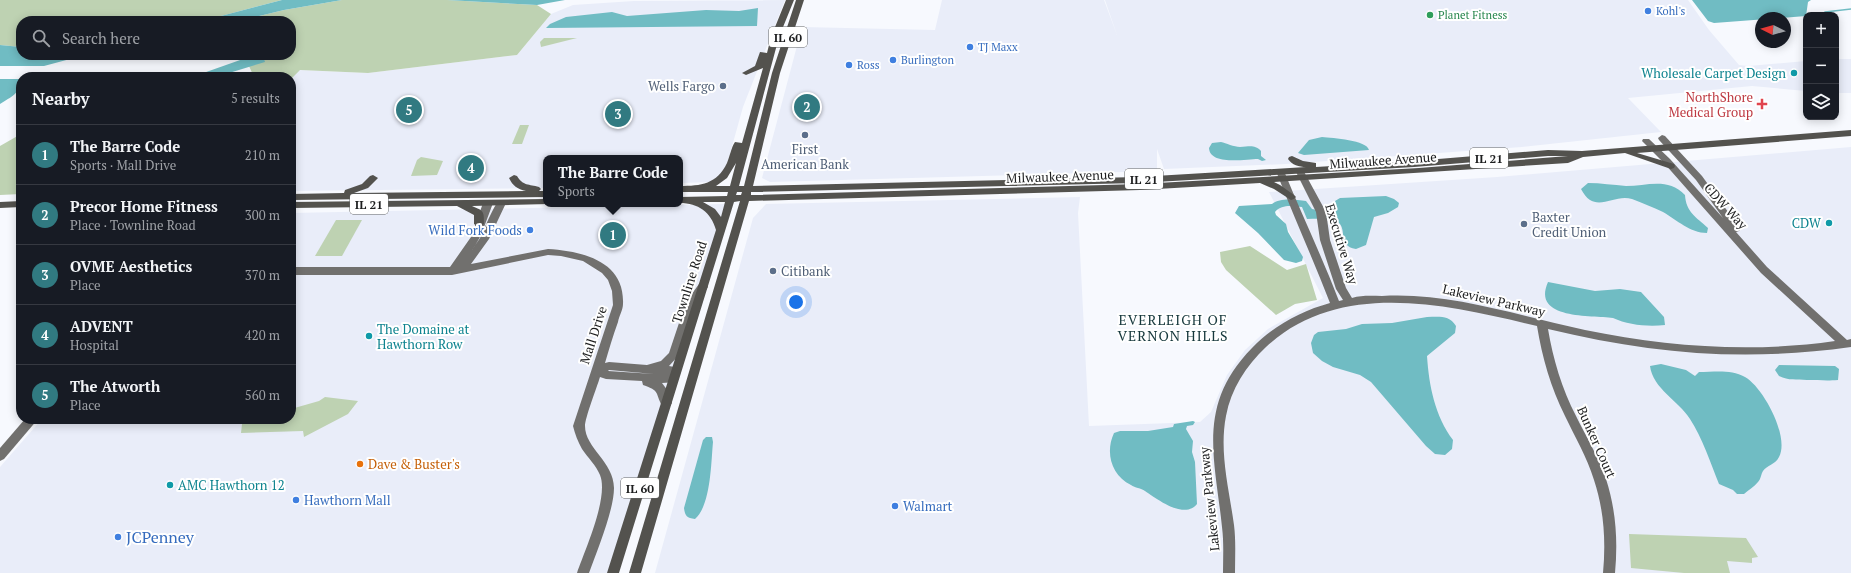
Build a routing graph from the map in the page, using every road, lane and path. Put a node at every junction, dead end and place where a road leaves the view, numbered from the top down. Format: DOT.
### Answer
graph roads {
  1 [pos="790,0"];
  2 [pos="800,0"];
  3 [pos="780,23"];
  4 [pos="746,73"];
  5 [pos="762,82"];
  6 [pos="1851,133"];
  7 [pos="1662,138"];
  8 [pos="1646,141"];
  9 [pos="1670,147"];
  10 [pos="1654,148"];
  11 [pos="1619,151"];
  12 [pos="1582,154"];
  13 [pos="1292,159"];
  14 [pos="1395,165"];
  15 [pos="1671,166"];
  16 [pos="752,172"];
  17 [pos="1301,174"];
  18 [pos="1281,175"];
  19 [pos="514,178"];
  20 [pos="1254,180"];
  21 [pos="543,189"];
  22 [pos="683,189"];
  23 [pos="695,189"];
  24 [pos="733,189"];
  25 [pos="772,189"];
  26 [pos="543,194"];
  27 [pos="746,194"];
  28 [pos="392,195"];
  29 [pos="339,196"];
  30 [pos="1291,197"];
  31 [pos="296,199"];
  32 [pos="296,199"];
  33 [pos="730,199"];
  34 [pos="490,200"];
  35 [pos="683,201"];
  36 [pos="683,201"];
  37 [pos="543,202"];
  38 [pos="447,203"];
  39 [pos="501,203"];
  40 [pos="16,204"];
  41 [pos="0,205"];
  42 [pos="479,224"];
  43 [pos="721,230"];
  44 [pos="479,246"];
  45 [pos="495,263"];
  46 [pos="296,271"];
  47 [pos="452,271"];
  48 [pos="703,287"];
  49 [pos="1785,290"];
  50 [pos="1350,303"];
  51 [pos="1336,306"];
  52 [pos="1542,325"];
  53 [pos="1848,344"];
  54 [pos="650,368"];
  55 [pos="597,370"];
  56 [pos="674,375"];
  57 [pos="616,376"];
  58 [pos="666,403"];
  59 [pos="28,424"];
  60 [pos="0,456"];
  61 [pos="583,573"];
  62 [pos="614,573"];
  63 [pos="635,573"];
  64 [pos="1229,573"];
  65 [pos="1609,573"];
  1 -- 3 [label="main road, Townline Road / IL 60"];
  2 -- 16 [label="main road, IL 60"];
  3 -- 4 [label="main road"];
  3 -- 5 [label="main road, Townline Road / IL 60"];
  5 -- 23 [label="main road"];
  5 -- 24 [label="main road, Townline Road / IL 60"];
  6 -- 9 [label="main road, Milwaukee Avenue / IL 21"];
  7 -- 9 [label="street, CDW Way"];
  8 -- 10 [label="street, CDW Way"];
  9 -- 10 [label="main road, Milwaukee Avenue / IL 21"];
  9 -- 49 [label="street, CDW Way"];
  10 -- 11 [label="main road, Milwaukee Avenue / IL 21"];
  10 -- 15 [label="street, CDW Way"];
  11 -- 12 [label="main road, Milwaukee Avenue / IL 21"];
  11 -- 15 [label="main road"];
  12 -- 14 [label="main road, Milwaukee Avenue / IL 21"];
  12 -- 17 [label="main road, Milwaukee Avenue / IL 21"];
  13 -- 14 [label="main road"];
  14 -- 17 [label="main road, Milwaukee Avenue / IL 21"];
  15 -- 49 [label="street, CDW Way"];
  16 -- 25 [label="main road"];
  16 -- 27 [label="main road, IL 60"];
  17 -- 18 [label="main road, Milwaukee Avenue / IL 21"];
  17 -- 50 [label="street, Executive Way"];
  18 -- 20 [label="main road, Milwaukee Avenue / IL 21"];
  18 -- 25 [label="main road, Milwaukee Avenue / IL 21"];
  18 -- 30 [label="street"];
  19 -- 21 [label="main road"];
  20 -- 27 [label="main road, Milwaukee Avenue / IL 21"];
  20 -- 30 [label="main road"];
  22 -- 23 [label="main road, Milwaukee Avenue / IL 21"];
  23 -- 24 [label="main road, Milwaukee Avenue / IL 21"];
  24 -- 27 [label="main road, Milwaukee Avenue / IL 21"];
  24 -- 33 [label="main road, Townline Road / IL 60"];
  25 -- 27 [label="main road, Milwaukee Avenue / IL 21"];
  26 -- 34 [label="main road, IL 21"];
  27 -- 33 [label="main road, Milwaukee Avenue / IL 21"];
  27 -- 63 [label="main road, IL 60"];
  28 -- 29 [label="main road, IL 21"];
  28 -- 29 [label="main road"];
  28 -- 34 [label="main road, IL 21"];
  29 -- 31 [label="main road, IL 21"];
  30 -- 51 [label="street"];
  32 -- 38 [label="main road, IL 21"];
  33 -- 35 [label="main road, Milwaukee Avenue / IL 21"];
  33 -- 43 [label="main road, Townline Road / IL 60"];
  34 -- 38 [label="main road, IL 21"];
  34 -- 39 [label="main road, IL 21"];
  34 -- 42 [label="street"];
  36 -- 43 [label="main road"];
  37 -- 39 [label="main road, IL 21"];
  38 -- 42 [label="main road"];
  39 -- 44 [label="street"];
  40 -- 41 [label="main road"];
  42 -- 47 [label="street"];
  43 -- 48 [label="main road, Townline Road / IL 60"];
  44 -- 45 [label="street"];
  44 -- 47 [label="street"];
  45 -- 47 [label="street, Mall Drive"];
  45 -- 55 [label="street, Mall Drive"];
  46 -- 47 [label="street, Mall Drive"];
  48 -- 54 [label="street"];
  48 -- 56 [label="main road, Townline Road / IL 60"];
  49 -- 53 [label="street, CDW Way"];
  50 -- 51 [label="street, Lakeview Parkway"];
  50 -- 52 [label="street, Lakeview Parkway"];
  51 -- 64 [label="street, Lakeview Parkway"];
  52 -- 53 [label="street, Lakeview Parkway"];
  52 -- 65 [label="street, Bunker Court"];
  54 -- 55 [label="street"];
  54 -- 56 [label="street"];
  55 -- 57 [label="street"];
  55 -- 61 [label="street, Mall Drive"];
  56 -- 57 [label="street"];
  56 -- 58 [label="main road, Townline Road / IL 60"];
  57 -- 58 [label="street"];
  58 -- 62 [label="main road, Townline Road / IL 60"];
  59 -- 60 [label="street"];
}
